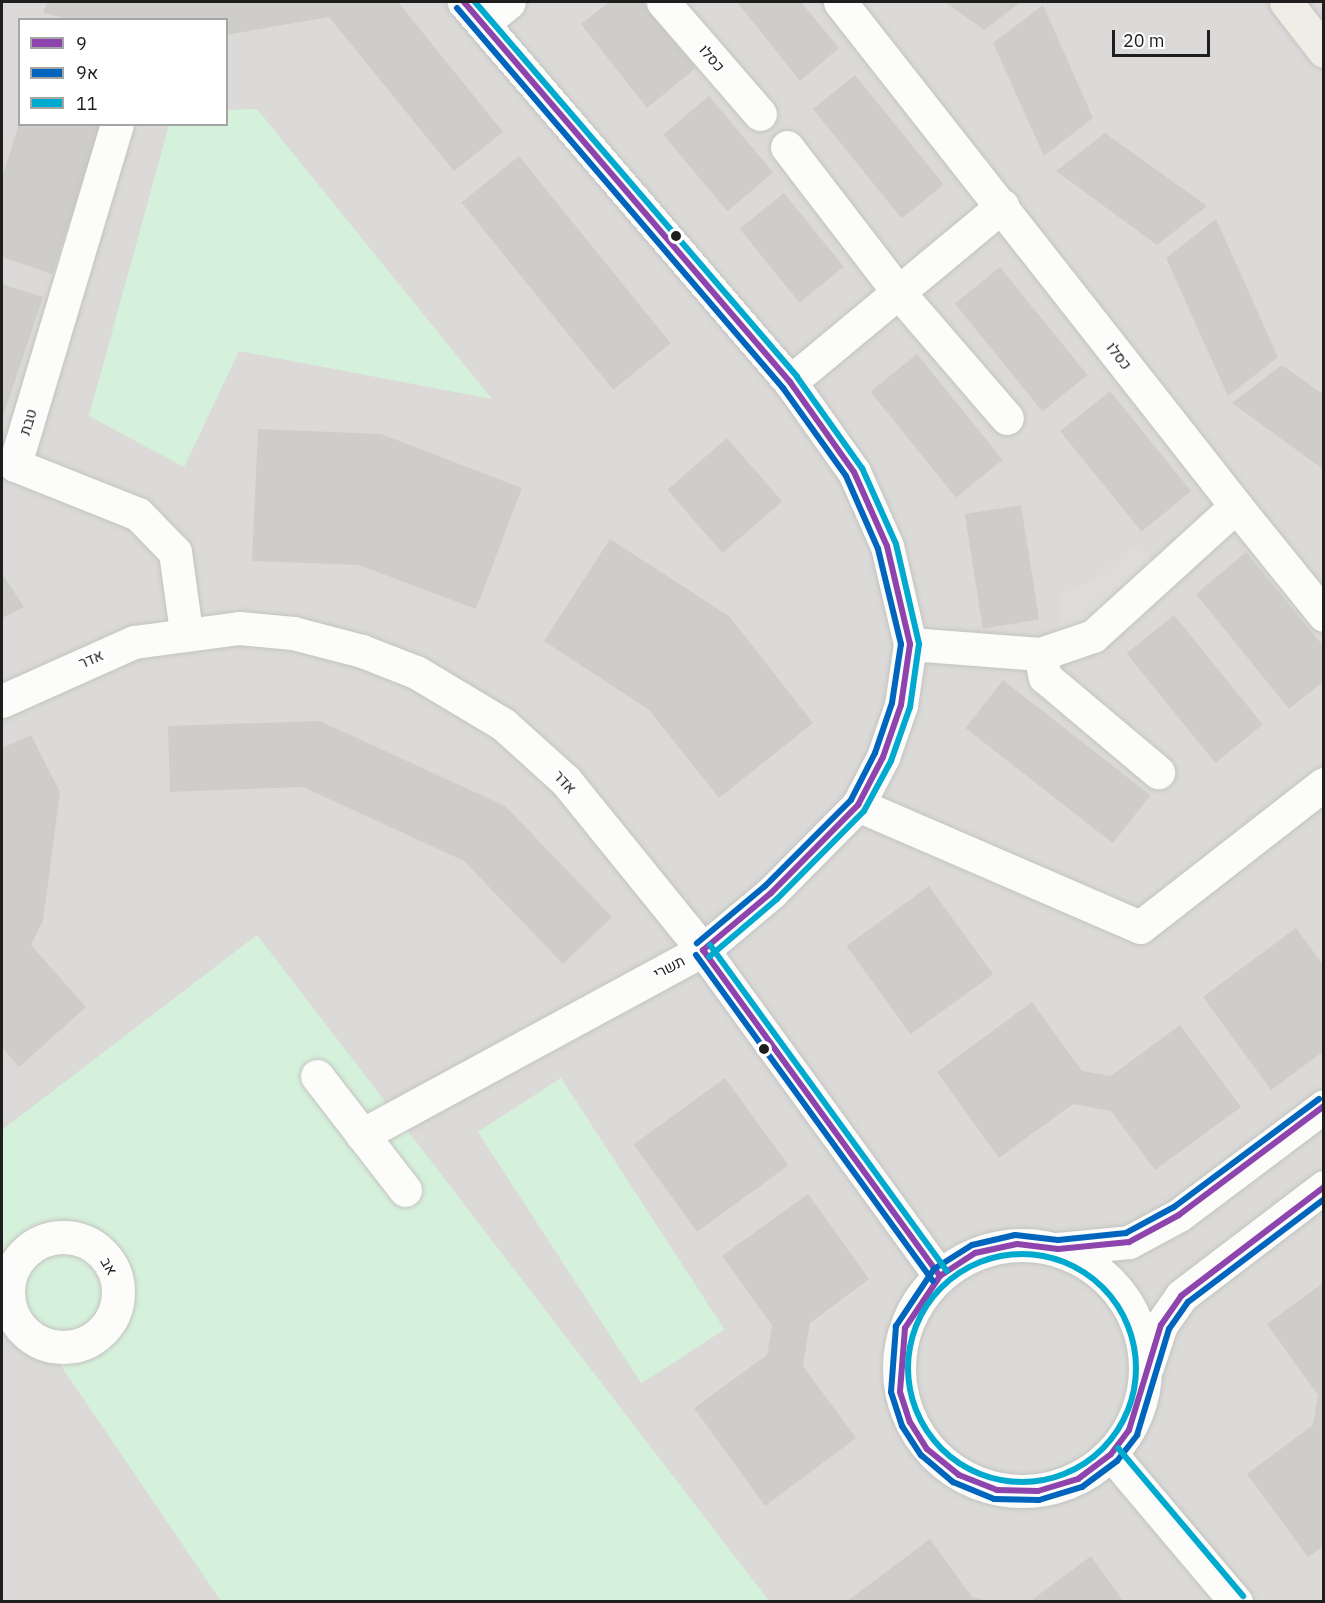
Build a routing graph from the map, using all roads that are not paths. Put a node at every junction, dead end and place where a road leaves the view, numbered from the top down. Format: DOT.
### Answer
graph roads {
  1 [pos="509,2"];
  2 [pos="663,2"];
  3 [pos="840,2"];
  4 [pos="1286,2"];
  5 [pos="473,12"];
  6 [pos="1323,51"];
  7 [pos="760,114"];
  8 [pos="116,126"];
  9 [pos="787,147"];
  10 [pos="1002,206"];
  11 [pos="899,293"];
  12 [pos="790,382"];
  13 [pos="1007,418"];
  14 [pos="1236,506"];
  15 [pos="1323,615"];
  16 [pos="186,631"];
  17 [pos="910,644"];
  18 [pos="1040,654"];
  19 [pos="2,701"];
  20 [pos="1158,772"];
  21 [pos="1323,784"];
  22 [pos="858,805"];
  23 [pos="703,950"];
  24 [pos="317,1076"];
  25 [pos="1323,1106"];
  26 [pos="362,1135"];
  27 [pos="1323,1187"];
  28 [pos="405,1190"];
  29 [pos="1058,1250"];
  30 [pos="940,1276"];
  31 [pos="1145,1372"];
  32 [pos="1111,1454"];
  33 [pos="1236,1602"];
  1 -- 5 [label="street"];
  2 -- 7 [label="street, כסלו"];
  3 -- 10 [label="street, כסלו"];
  4 -- 6 [label="main road"];
  5 -- 12 [label="street, תשרי"];
  8 -- 16 [label="street, טבת"];
  9 -- 11 [label="street"];
  10 -- 11 [label="street"];
  10 -- 14 [label="street, כסלו"];
  11 -- 12 [label="street"];
  11 -- 13 [label="street"];
  12 -- 17 [label="street, תשרי"];
  14 -- 15 [label="street, כסלו"];
  14 -- 18 [label="street"];
  16 -- 19 [label="street, אדר"];
  16 -- 23 [label="street, אדר"];
  17 -- 18 [label="street"];
  17 -- 22 [label="street, תשרי"];
  18 -- 20 [label="street"];
  21 -- 22 [label="street"];
  22 -- 23 [label="street, תשרי"];
  23 -- 26 [label="street, תשרי"];
  23 -- 30 [label="street, אדר"];
  24 -- 26 [label="street"];
  25 -- 29 [label="street"];
  26 -- 28 [label="street"];
  27 -- 31 [label="street"];
  29 -- 30 [label="street"];
  29 -- 31 [label="street"];
  30 -- 32 [label="street"];
  31 -- 32 [label="street"];
  32 -- 33 [label="street"];
}
